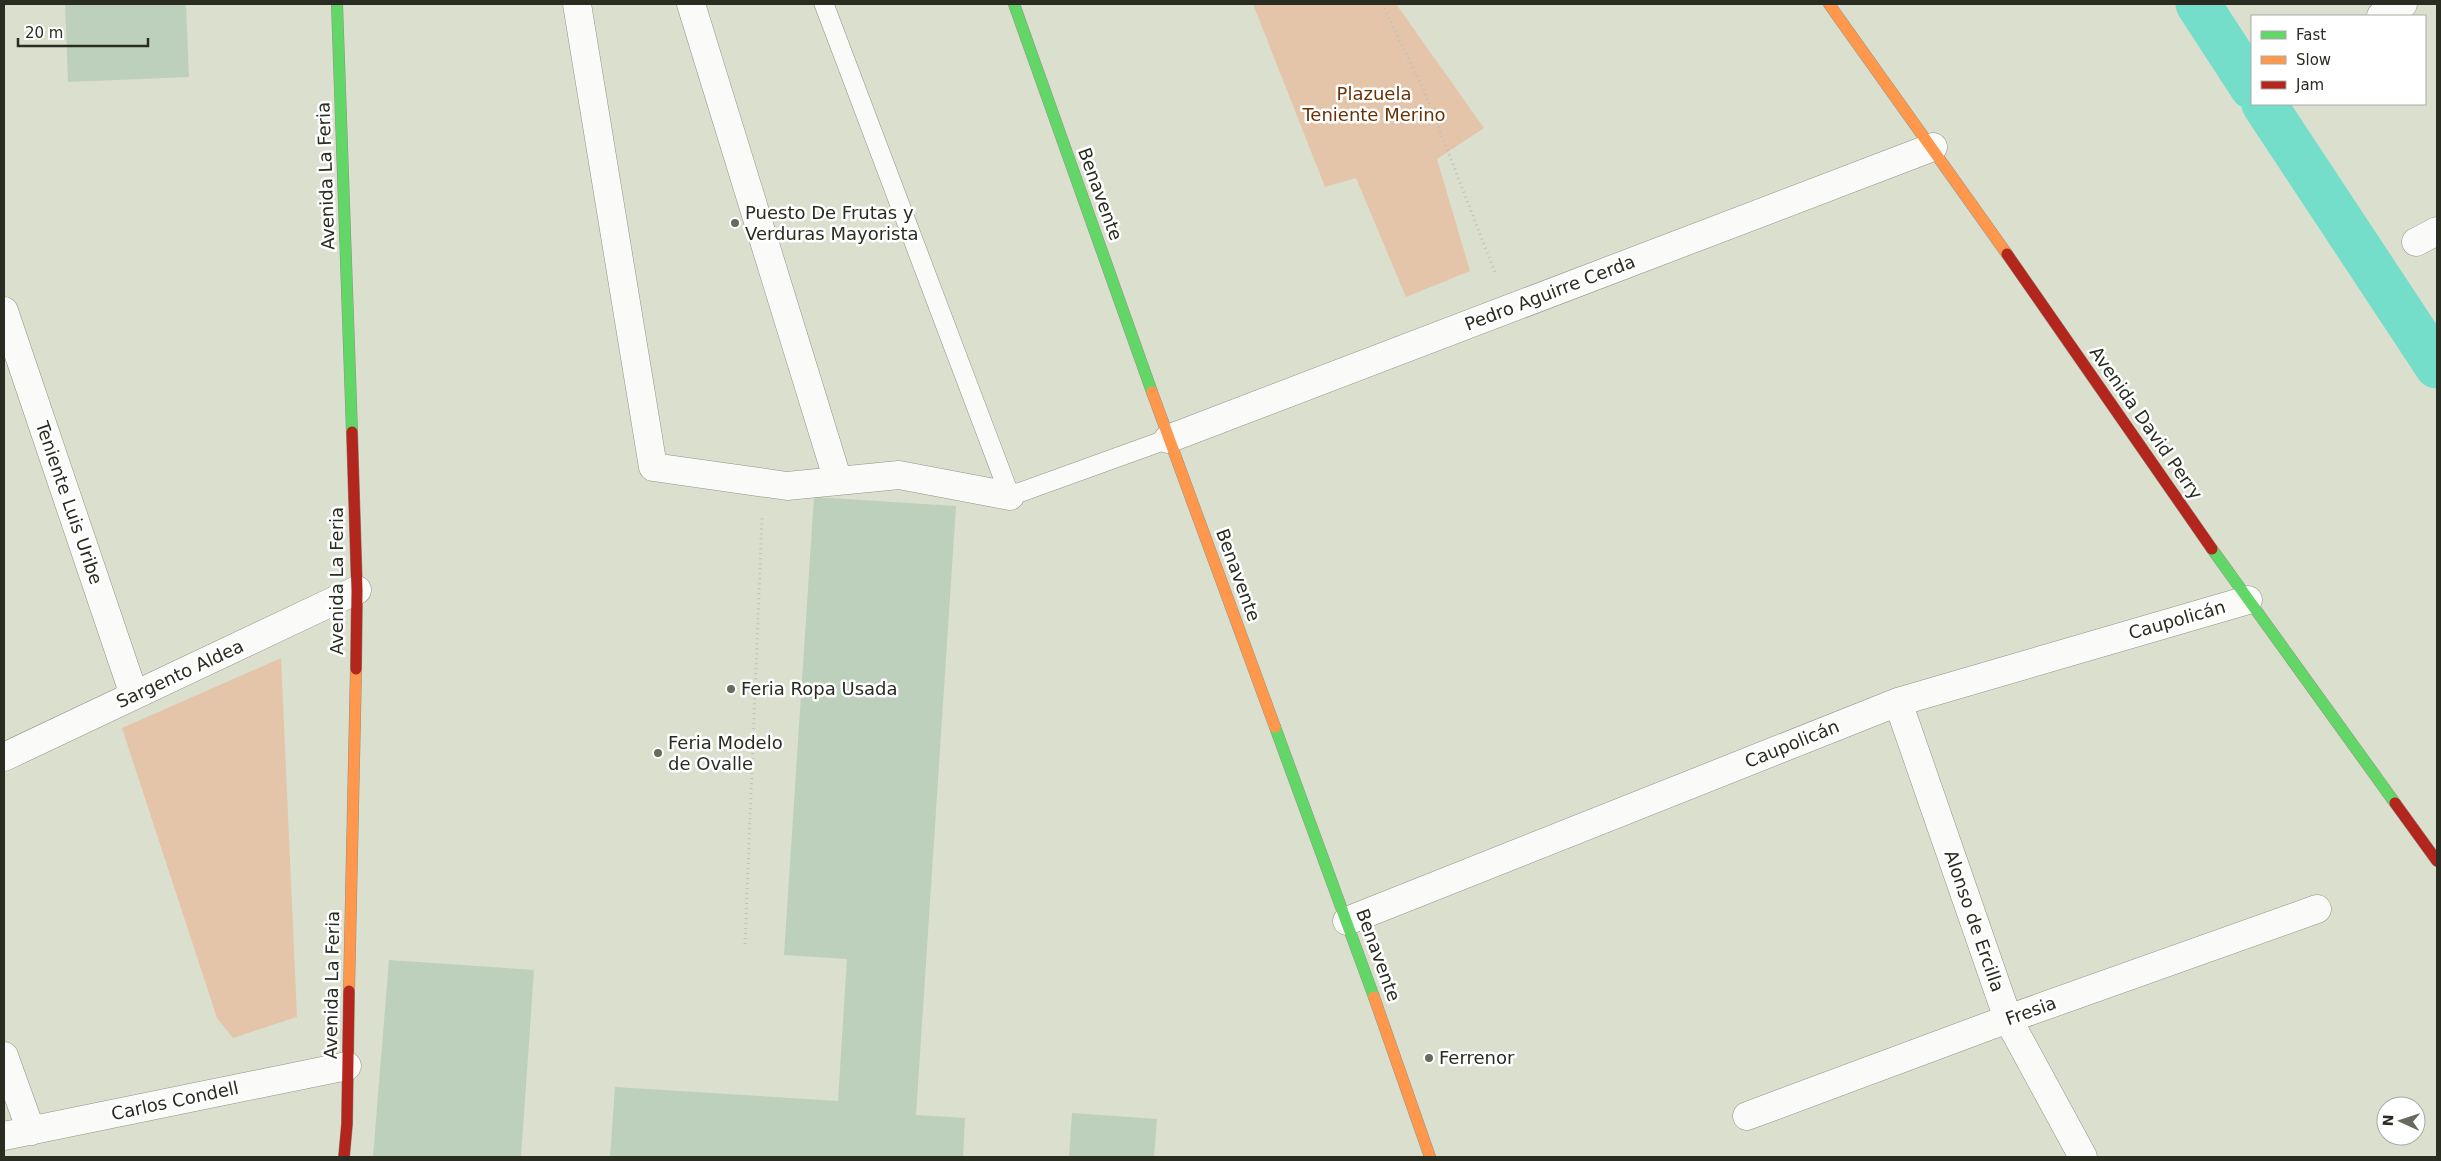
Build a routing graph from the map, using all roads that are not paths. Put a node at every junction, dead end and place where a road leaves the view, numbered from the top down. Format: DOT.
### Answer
graph roads {
  1 [pos="337,4"];
  2 [pos="576,4"];
  3 [pos="691,4"];
  4 [pos="824,4"];
  5 [pos="1014,4"];
  6 [pos="1829,4"];
  7 [pos="2403,4"];
  8 [pos="2383,15"];
  9 [pos="1932,147"];
  10 [pos="4,311"];
  11 [pos="1168,439"];
  12 [pos="838,481"];
  13 [pos="1010,496"];
  14 [pos="357,590"];
  15 [pos="2248,600"];
  16 [pos="134,695"];
  17 [pos="1898,702"];
  18 [pos="4,758"];
  19 [pos="2437,861"];
  20 [pos="2316,909"];
  21 [pos="1347,921"];
  22 [pos="2008,1019"];
  23 [pos="4,1056"];
  24 [pos="347,1066"];
  25 [pos="1747,1116"];
  26 [pos="31,1131"];
  27 [pos="4,1136"];
  28 [pos="344,1157"];
  29 [pos="1430,1157"];
  30 [pos="2083,1157"];
  1 -- 14 [label="main road, Avenida La Feria"];
  2 -- 12 [label="street"];
  3 -- 12 [label="street"];
  4 -- 13 [label="lane"];
  5 -- 11 [label="main road, Benavente"];
  6 -- 9 [label="main road, Avenida David Perry"];
  7 -- 8 [label="street"];
  9 -- 11 [label="street, Pedro Aguirre Cerda"];
  9 -- 15 [label="main road, Avenida David Perry"];
  10 -- 16 [label="street, Teniente Luis Uribe"];
  11 -- 13 [label="lane"];
  11 -- 21 [label="main road, Benavente"];
  12 -- 13 [label="street"];
  14 -- 16 [label="street, Sargento Aldea"];
  14 -- 24 [label="main road, Avenida La Feria"];
  15 -- 17 [label="street, Caupolicán"];
  15 -- 19 [label="main road, Avenida David Perry"];
  16 -- 18 [label="street, Sargento Aldea"];
  17 -- 21 [label="street, Caupolicán"];
  17 -- 22 [label="street, Alonso de Ercilla"];
  20 -- 22 [label="street, Fresia"];
  21 -- 29 [label="main road, Benavente"];
  22 -- 25 [label="street, Fresia"];
  22 -- 30 [label="street, Alonso de Ercilla"];
  23 -- 26 [label="street"];
  24 -- 26 [label="street, Carlos Condell"];
  24 -- 28 [label="main road, Avenida La Feria"];
  26 -- 27 [label="street, Carlos Condell"];
}
